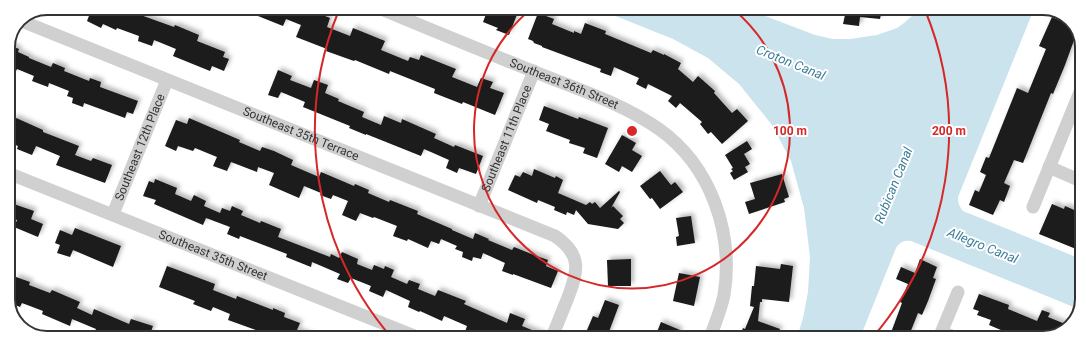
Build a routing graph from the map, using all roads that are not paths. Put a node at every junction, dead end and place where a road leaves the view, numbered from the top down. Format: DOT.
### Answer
graph roads {
  1 [pos="395,15"];
  2 [pos="26,23"];
  3 [pos="534,72"];
  4 [pos="167,80"];
  5 [pos="1075,103"];
  6 [pos="1049,167"];
  7 [pos="15,176"];
  8 [pos="1075,178"];
  9 [pos="479,206"];
  10 [pos="1033,207"];
  11 [pos="113,214"];
  12 [pos="958,292"];
  13 [pos="391,331"];
  14 [pos="554,331"];
  15 [pos="713,331"];
  16 [pos="943,331"];
  1 -- 3 [label="street, Southeast 36th Street"];
  2 -- 4 [label="street, Southeast 35th Terrace"];
  3 -- 9 [label="street, Southeast 11th Place"];
  3 -- 15 [label="street, Southeast 36th Street"];
  4 -- 9 [label="street, Southeast 35th Terrace"];
  4 -- 11 [label="street, Southeast 12th Place"];
  5 -- 6 [label="street"];
  6 -- 8 [label="street"];
  6 -- 10 [label="street"];
  7 -- 11 [label="street, Southeast 35th Street"];
  9 -- 14 [label="street, Southeast 35th Terrace"];
  11 -- 13 [label="street, Southeast 35th Street"];
  12 -- 16 [label="street"];
}
